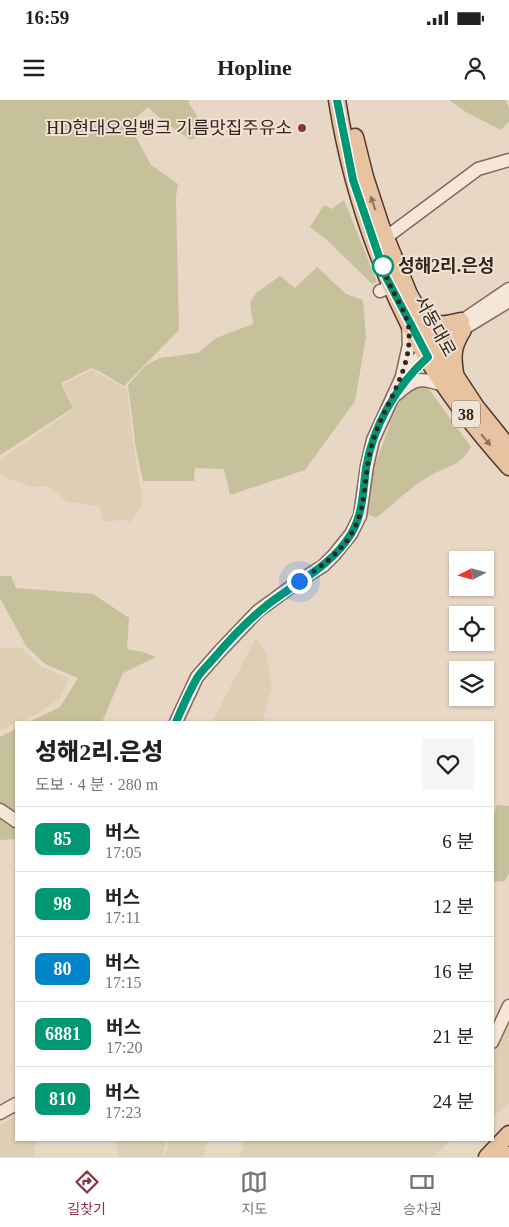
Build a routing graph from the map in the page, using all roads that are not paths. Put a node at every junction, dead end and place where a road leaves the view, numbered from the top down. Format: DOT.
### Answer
graph roads {
  1 [pos="337,100"];
  2 [pos="348,100"];
  3 [pos="509,160"];
  4 [pos="386,236"];
  5 [pos="509,289"];
  6 [pos="509,301"];
  7 [pos="413,316"];
  8 [pos="462,325"];
  9 [pos="431,349"];
  10 [pos="401,379"];
  11 [pos="451,382"];
  12 [pos="394,393"];
  13 [pos="509,448"];
  14 [pos="509,467"];
  15 [pos="176,721"];
  16 [pos="0,810"];
  17 [pos="15,820"];
  18 [pos="509,1006"];
  19 [pos="494,1038"];
  20 [pos="15,1105"];
  21 [pos="0,1113"];
  22 [pos="509,1134"];
  23 [pos="487,1157"];
  1 -- 7 [label="main road, 서동대로 / 38"];
  4 -- 2 [label="main road, 서동대로 / 38, one-way"];
  3 -- 4 [label="street"];
  4 -- 7 [label="main road, 서동대로 / 38"];
  5 -- 8 [label="street"];
  6 -- 8 [label="street"];
  7 -- 8 [label="main road"];
  7 -- 9 [label="main road, 서동대로 / 38"];
  7 -- 10 [label="street"];
  8 -- 9 [label="street"];
  8 -- 11 [label="main road"];
  9 -- 10 [label="street"];
  9 -- 11 [label="main road, 서동대로 / 38"];
  9 -- 12 [label="street"];
  10 -- 12 [label="street"];
  11 -- 12 [label="street"];
  11 -- 13 [label="main road, 서동대로 / 38"];
  11 -- 14 [label="main road, 서동대로 / 38, one-way"];
  12 -- 15 [label="street"];
  16 -- 17 [label="street"];
  18 -- 19 [label="street"];
  20 -- 21 [label="street"];
  22 -- 23 [label="main road"];
}
